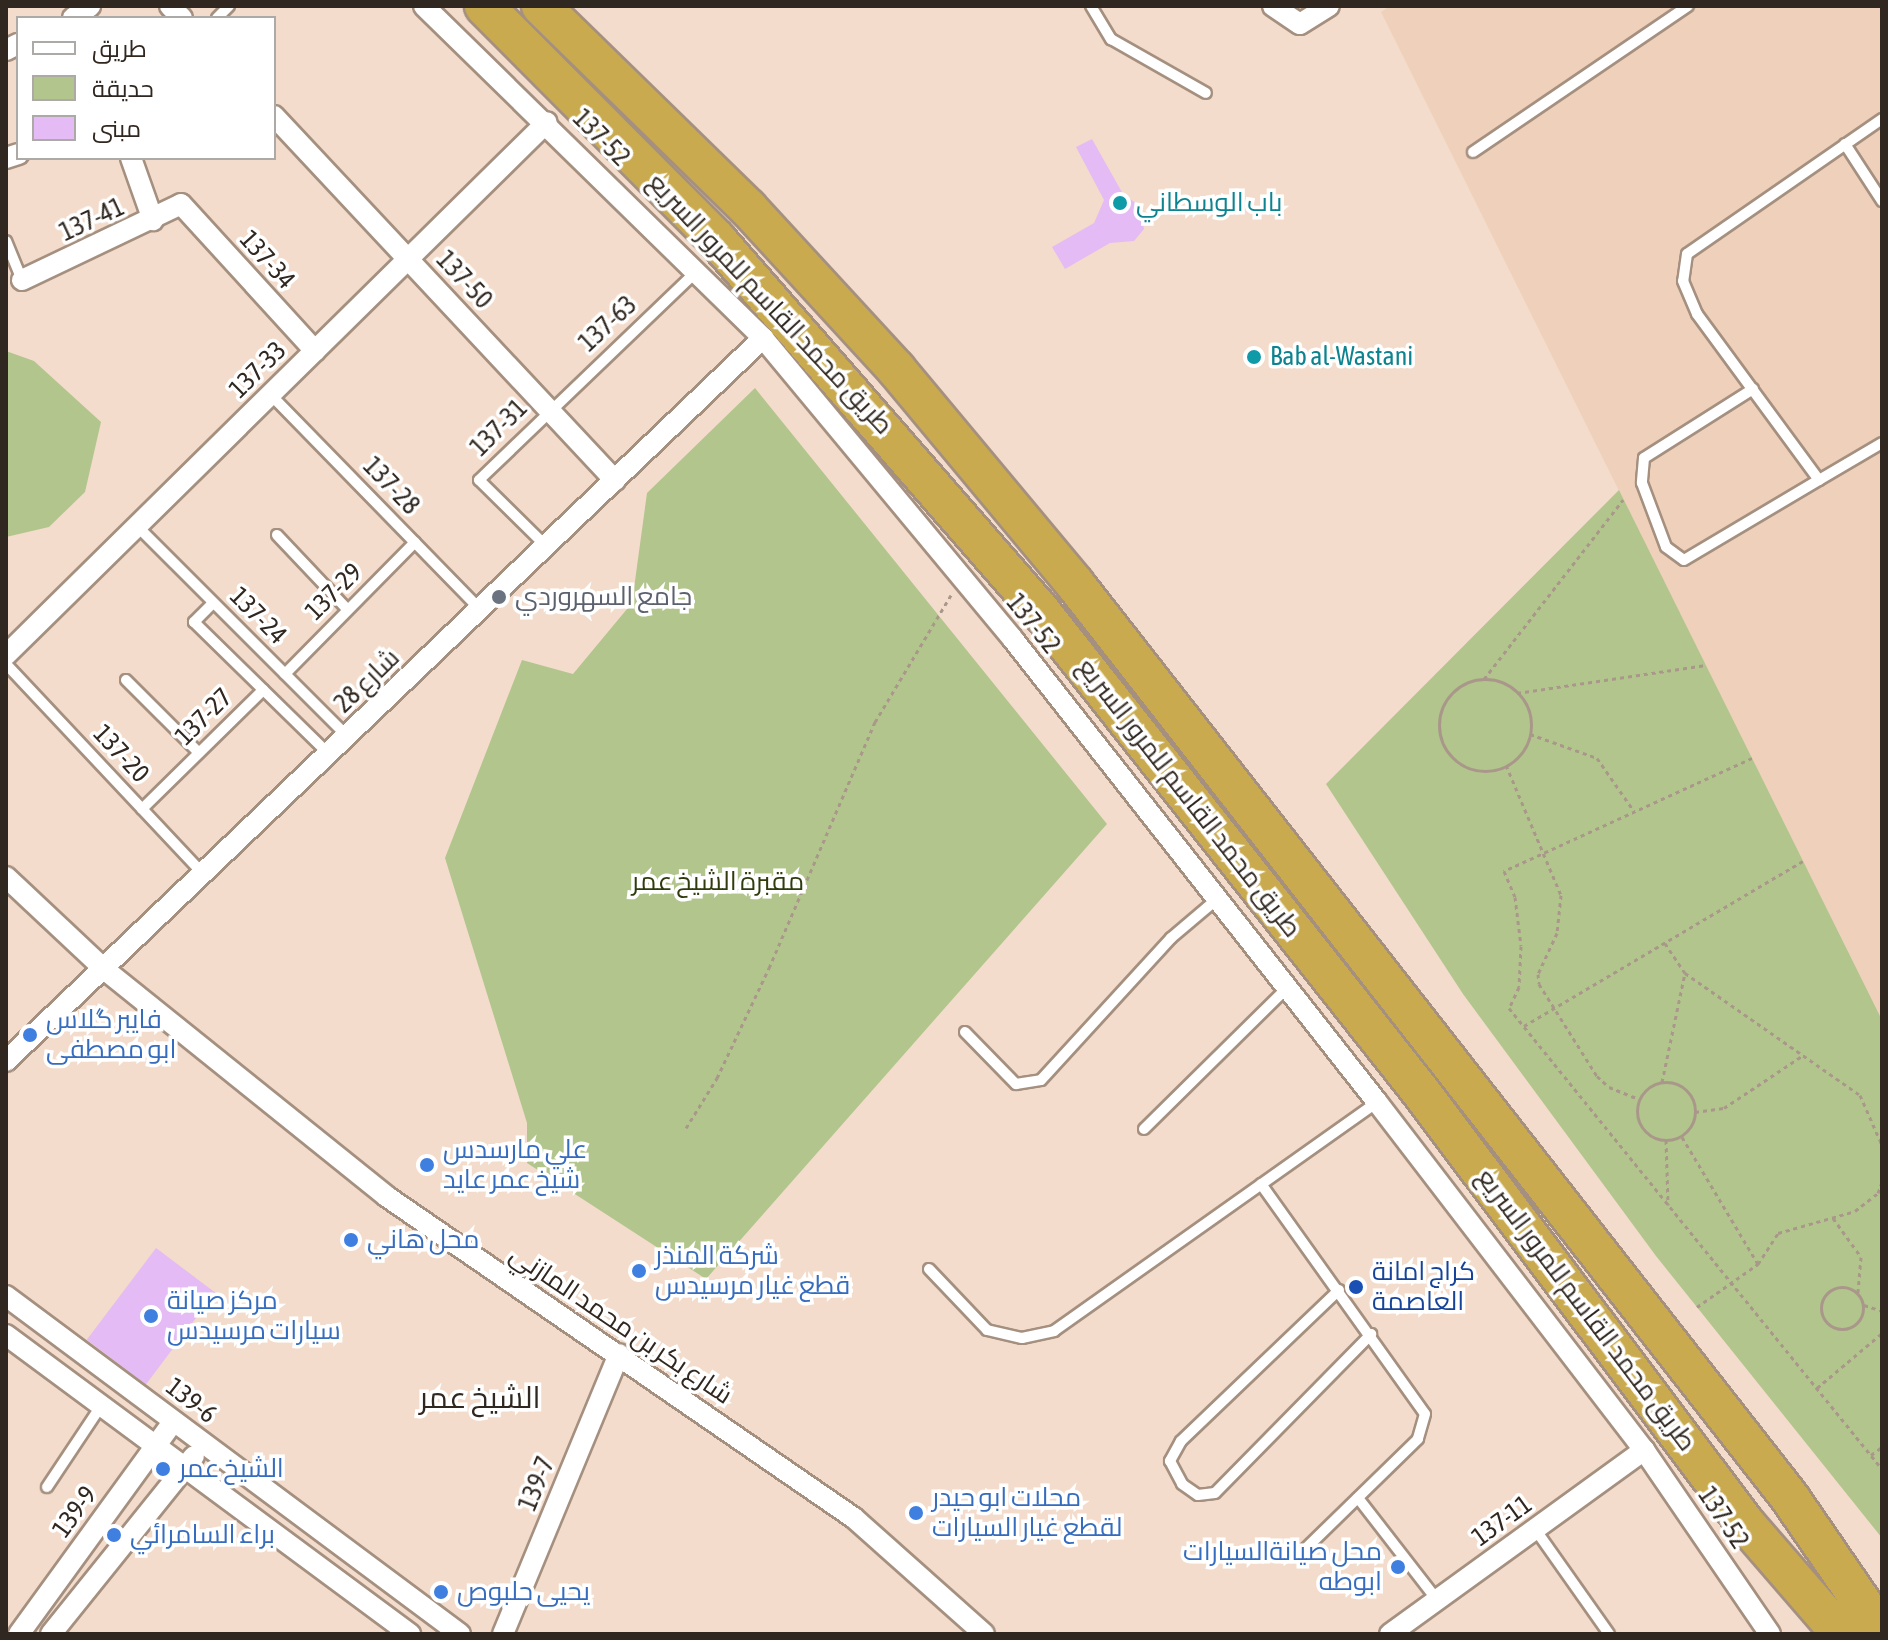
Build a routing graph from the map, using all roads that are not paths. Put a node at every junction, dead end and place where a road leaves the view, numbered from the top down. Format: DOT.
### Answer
graph roads {
  1 [pos="424,6"];
  2 [pos="484,6"];
  3 [pos="541,6"];
  4 [pos="1091,6"];
  5 [pos="1273,6"];
  6 [pos="1329,6"];
  7 [pos="1688,6"];
  8 [pos="1206,93"];
  9 [pos="276,118"];
  10 [pos="1882,119"];
  11 [pos="547,122"];
  12 [pos="1845,144"];
  13 [pos="1473,152"];
  14 [pos="132,160"];
  15 [pos="1882,201"];
  16 [pos="181,204"];
  17 [pos="153,220"];
  18 [pos="6,241"];
  19 [pos="408,259"];
  20 [pos="697,271"];
  21 [pos="22,280"];
  22 [pos="763,338"];
  23 [pos="315,351"];
  24 [pos="1753,389"];
  25 [pos="270,394"];
  26 [pos="549,410"];
  27 [pos="1882,443"];
  28 [pos="615,480"];
  29 [pos="1819,480"];
  30 [pos="138,527"];
  31 [pos="277,535"];
  32 [pos="415,542"];
  33 [pos="546,546"];
  34 [pos="213,603"];
  35 [pos="347,609"];
  36 [pos="480,609"];
  37 [pos="6,655"];
  38 [pos="6,664"];
  39 [pos="285,674"];
  40 [pos="126,680"];
  41 [pos="263,690"];
  42 [pos="347,736"];
  43 [pos="199,753"];
  44 [pos="329,754"];
  45 [pos="142,809"];
  46 [pos="203,874"];
  47 [pos="6,877"];
  48 [pos="1216,900"];
  49 [pos="104,969"];
  50 [pos="1286,989"];
  51 [pos="965,1032"];
  52 [pos="6,1061"];
  53 [pos="1377,1102"];
  54 [pos="1144,1129"];
  55 [pos="1261,1184"];
  56 [pos="929,1269"];
  57 [pos="1339,1290"];
  58 [pos="6,1296"];
  59 [pos="1371,1334"];
  60 [pos="6,1335"];
  61 [pos="619,1354"];
  62 [pos="103,1403"];
  63 [pos="174,1421"];
  64 [pos="204,1444"];
  65 [pos="155,1445"];
  66 [pos="1644,1450"];
  67 [pos="185,1467"];
  68 [pos="47,1487"];
  69 [pos="1358,1498"];
  70 [pos="1790,1498"];
  71 [pos="1745,1523"];
  72 [pos="1535,1529"];
  73 [pos="1299,1555"];
  74 [pos="1882,1590"];
  75 [pos="1437,1600"];
  76 [pos="1882,1632"];
  77 [pos="19,1634"];
  78 [pos="51,1634"];
  79 [pos="410,1634"];
  80 [pos="460,1634"];
  81 [pos="503,1634"];
  82 [pos="984,1634"];
  83 [pos="1390,1634"];
  84 [pos="1609,1634"];
  85 [pos="1770,1634"];
  86 [pos="1814,1634"];
  87 [pos="1841,1634"];
  1 -- 11 [label="street, 137-52"];
  2 -- 71 [label="highway, طريق محمد القاسم للمرور السريع"];
  3 -- 70 [label="highway, طريق محمد القاسم للمرور السريع"];
  4 -- 8 [label="lane"];
  5 -- 6 [label="street"];
  7 -- 13 [label="lane"];
  9 -- 19 [label="street, 137-50"];
  10 -- 12 [label="lane"];
  11 -- 19 [label="street, 137-33"];
  11 -- 20 [label="street, 137-52"];
  12 -- 15 [label="lane"];
  12 -- 24 [label="lane"];
  14 -- 17 [label="street"];
  16 -- 17 [label="street, 137-41"];
  16 -- 23 [label="street, 137-34"];
  17 -- 21 [label="street, 137-41"];
  18 -- 21 [label="lane"];
  19 -- 23 [label="street, 137-33"];
  19 -- 26 [label="street, 137-50"];
  20 -- 22 [label="street, 137-52"];
  20 -- 26 [label="lane, 137-63"];
  22 -- 28 [label="street, شارع 28"];
  22 -- 48 [label="street, 137-52"];
  23 -- 25 [label="street, 137-33"];
  24 -- 29 [label="lane"];
  24 -- 29 [label="lane"];
  25 -- 30 [label="street, 137-33"];
  25 -- 32 [label="lane, 137-28"];
  26 -- 28 [label="street, 137-50"];
  26 -- 33 [label="lane, 137-31"];
  27 -- 29 [label="lane"];
  28 -- 33 [label="street, شارع 28"];
  30 -- 34 [label="lane, 137-24"];
  30 -- 37 [label="street, 137-33"];
  31 -- 35 [label="lane"];
  32 -- 35 [label="lane, 137-29"];
  32 -- 36 [label="lane, 137-28"];
  33 -- 36 [label="street, شارع 28"];
  34 -- 39 [label="lane, 137-24"];
  34 -- 41 [label="lane"];
  35 -- 39 [label="lane, 137-29"];
  36 -- 42 [label="street, شارع 28"];
  38 -- 45 [label="lane, 137-20"];
  39 -- 42 [label="lane, 137-24"];
  40 -- 43 [label="lane"];
  41 -- 43 [label="lane, 137-27"];
  41 -- 44 [label="lane"];
  42 -- 44 [label="street, شارع 28"];
  43 -- 45 [label="lane, 137-27"];
  44 -- 46 [label="street, شارع 28"];
  45 -- 46 [label="lane, 137-20"];
  46 -- 49 [label="street, شارع 28"];
  47 -- 49 [label="street, شارع بكر بن محمد المازني"];
  48 -- 50 [label="street, 137-52"];
  48 -- 51 [label="lane"];
  49 -- 52 [label="street, شارع 28"];
  49 -- 61 [label="street, شارع بكر بن محمد المازني"];
  50 -- 53 [label="street, 137-52"];
  50 -- 54 [label="lane"];
  53 -- 55 [label="lane"];
  53 -- 66 [label="street, 137-52"];
  55 -- 56 [label="lane"];
  55 -- 57 [label="lane"];
  57 -- 59 [label="lane"];
  57 -- 59 [label="lane"];
  58 -- 63 [label="street, 139-6"];
  59 -- 69 [label="lane"];
  60 -- 62 [label="street"];
  61 -- 81 [label="street, 139-7"];
  61 -- 82 [label="street, شارع بكر بن محمد المازني"];
  62 -- 65 [label="street"];
  62 -- 68 [label="lane"];
  63 -- 64 [label="street, 139-6"];
  63 -- 65 [label="street, 139-9"];
  64 -- 67 [label="street"];
  64 -- 80 [label="street, 139-6"];
  65 -- 67 [label="street"];
  65 -- 77 [label="street, 139-9"];
  66 -- 72 [label="street, 137-11"];
  66 -- 85 [label="street, 137-52"];
  67 -- 78 [label="street"];
  67 -- 79 [label="street"];
  69 -- 73 [label="lane"];
  69 -- 75 [label="lane"];
  70 -- 74 [label="highway"];
  70 -- 76 [label="highway, طريق محمد القاسم للمرور السريع"];
  71 -- 86 [label="highway"];
  71 -- 87 [label="highway, طريق محمد القاسم للمرور السريع"];
  72 -- 75 [label="street, 137-11"];
  72 -- 84 [label="lane"];
  75 -- 83 [label="street, 137-11"];
}
